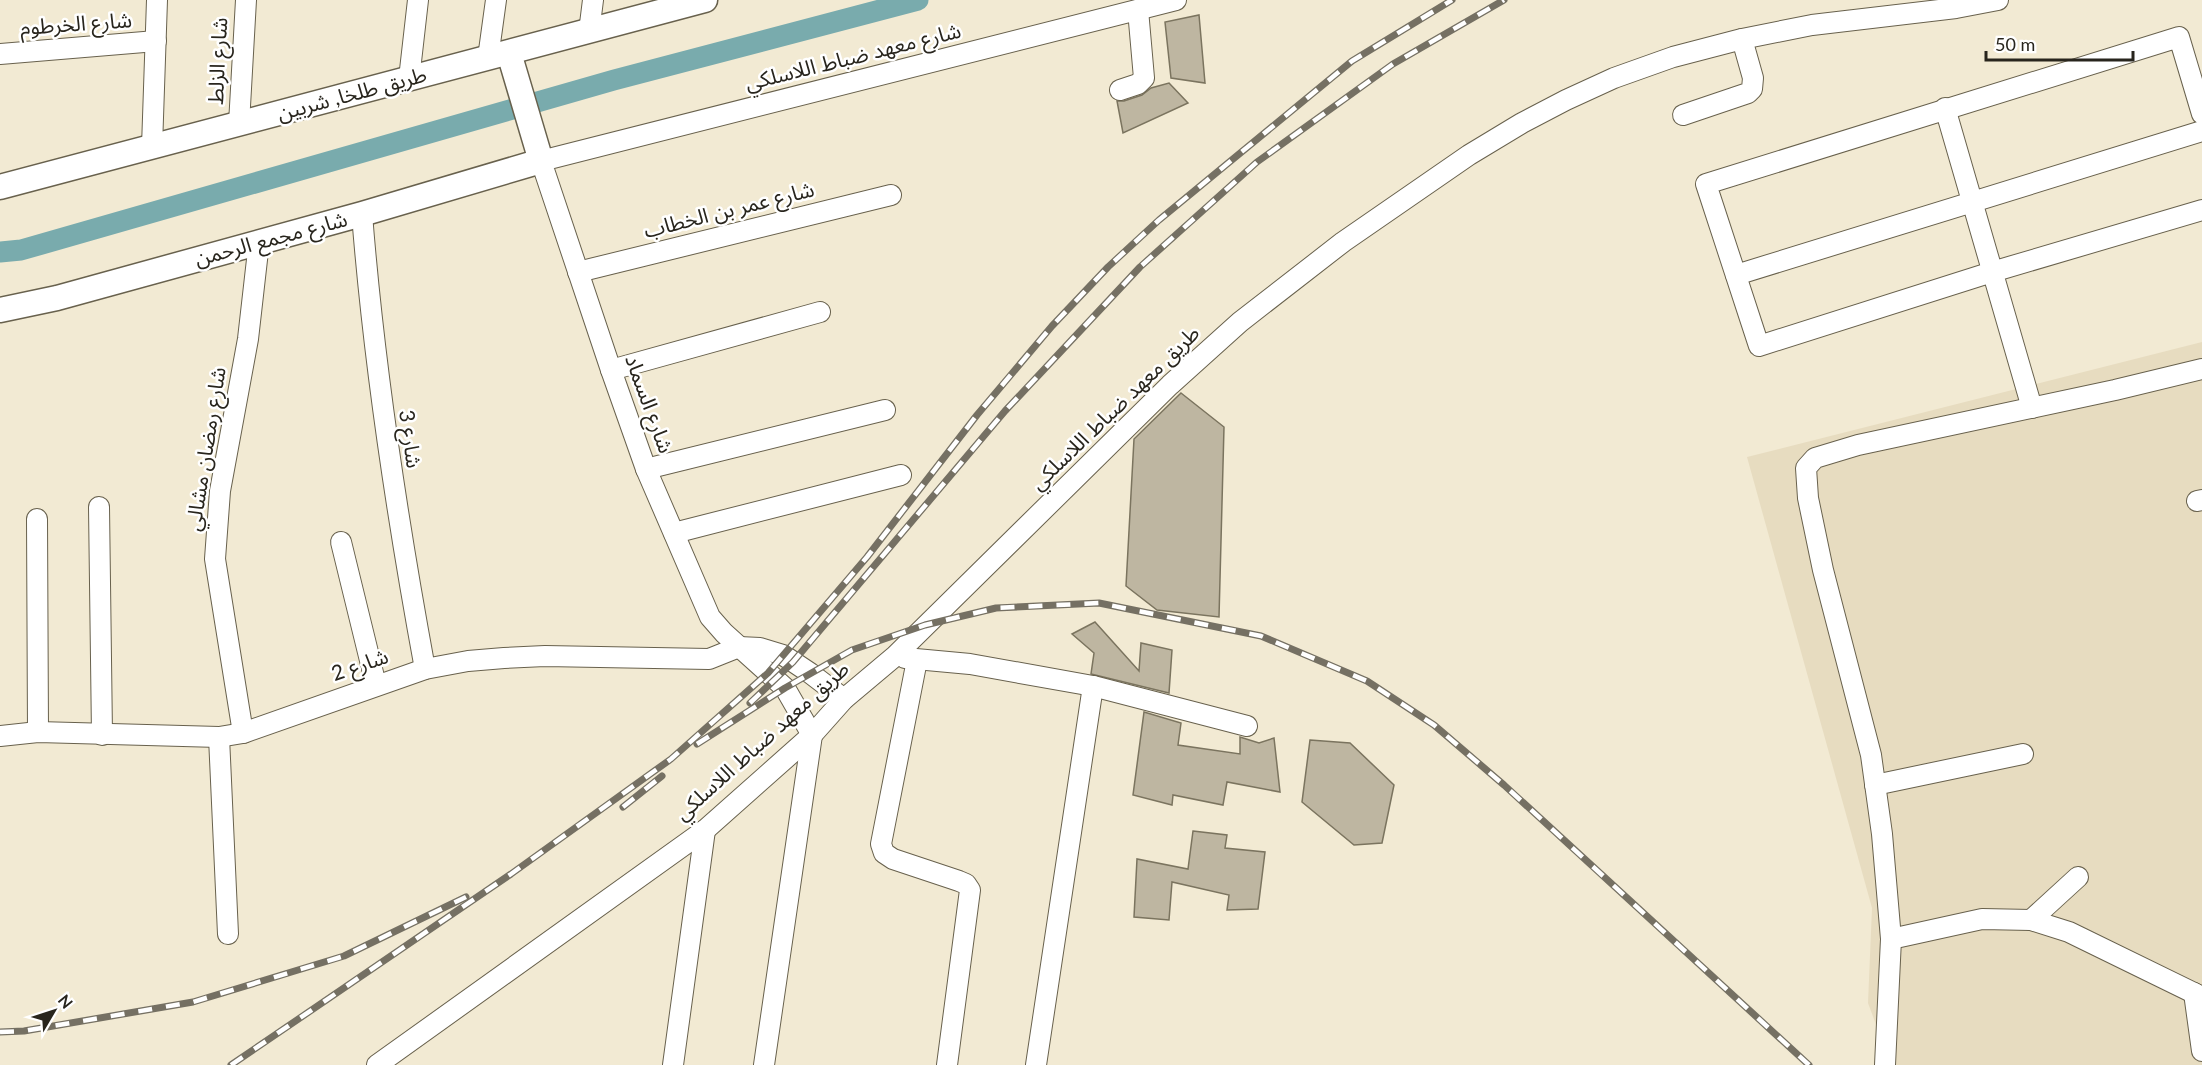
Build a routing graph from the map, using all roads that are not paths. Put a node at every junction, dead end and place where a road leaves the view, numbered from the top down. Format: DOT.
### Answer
graph roads {
  1 [pos="157,0"];
  2 [pos="246,0"];
  3 [pos="418,0"];
  4 [pos="496,0"];
  5 [pos="592,0"];
  6 [pos="1176,0"];
  7 [pos="1998,0"];
  8 [pos="694,1"];
  9 [pos="1138,10"];
  10 [pos="589,32"];
  11 [pos="1742,39"];
  12 [pos="156,42"];
  13 [pos="0,54"];
  14 [pos="499,55"];
  15 [pos="409,79"];
  16 [pos="1120,90"];
  17 [pos="1945,108"];
  18 [pos="2202,114"];
  19 [pos="1683,115"];
  20 [pos="239,124"];
  21 [pos="2202,131"];
  22 [pos="152,147"];
  23 [pos="538,152"];
  24 [pos="0,187"];
  25 [pos="891,195"];
  26 [pos="1972,203"];
  27 [pos="2202,210"];
  28 [pos="362,214"];
  29 [pos="259,242"];
  30 [pos="578,272"];
  31 [pos="1992,272"];
  32 [pos="1736,275"];
  33 [pos="0,310"];
  34 [pos="820,312"];
  35 [pos="2202,369"];
  36 [pos="611,370"];
  37 [pos="2032,408"];
  38 [pos="885,410"];
  39 [pos="646,469"];
  40 [pos="901,475"];
  41 [pos="99,507"];
  42 [pos="37,519"];
  43 [pos="674,533"];
  44 [pos="341,542"];
  45 [pos="739,647"];
  46 [pos="894,657"];
  47 [pos="917,660"];
  48 [pos="425,669"];
  49 [pos="376,685"];
  50 [pos="1093,686"];
  51 [pos="842,698"];
  52 [pos="1247,726"];
  53 [pos="811,731"];
  54 [pos="38,732"];
  55 [pos="243,733"];
  56 [pos="102,735"];
  57 [pos="0,736"];
  58 [pos="219,737"];
  59 [pos="2024,754"];
  60 [pos="1875,785"];
  61 [pos="705,830"];
  62 [pos="2078,877"];
  63 [pos="2031,920"];
  64 [pos="228,934"];
  65 [pos="1892,939"];
  66 [pos="2198,995"];
  67 [pos="2202,1051"];
  68 [pos="377,1065"];
  69 [pos="673,1065"];
  70 [pos="764,1065"];
  71 [pos="947,1065"];
  72 [pos="1036,1065"];
  73 [pos="1885,1065"];
  1 -- 12 [label="street"];
  2 -- 20 [label="street, شارع الزلط"];
  3 -- 15 [label="street"];
  4 -- 14 [label="street"];
  5 -- 10 [label="street"];
  6 -- 9 [label="street, شارع معهد ضباط اللاسلكي"];
  7 -- 11 [label="street, طريق معهد ضباط اللاسلكي"];
  8 -- 10 [label="main road, طريق طلخا, شربين"];
  9 -- 16 [label="street"];
  9 -- 23 [label="street, شارع معهد ضباط اللاسلكي"];
  10 -- 14 [label="main road, طريق طلخا, شربين"];
  11 -- 19 [label="street"];
  11 -- 46 [label="street, طريق معهد ضباط اللاسلكي"];
  12 -- 13 [label="street, شارع الخرطوم"];
  12 -- 22 [label="street"];
  14 -- 15 [label="main road, طريق طلخا, شربين"];
  14 -- 23 [label="main road"];
  15 -- 20 [label="main road, طريق طلخا, شربين"];
  17 -- 18 [label="street"];
  17 -- 26 [label="street"];
  17 -- 32 [label="street"];
  20 -- 22 [label="main road, طريق طلخا, شربين"];
  21 -- 26 [label="street"];
  22 -- 24 [label="main road, طريق طلخا, شربين"];
  23 -- 28 [label="main road, شارع مجمع الرحمن"];
  23 -- 30 [label="street, شارع السماد"];
  25 -- 30 [label="street, شارع عمر بن الخطاب"];
  26 -- 31 [label="street"];
  26 -- 32 [label="street"];
  27 -- 31 [label="street"];
  28 -- 29 [label="main road, شارع مجمع الرحمن"];
  28 -- 48 [label="street, شارع 3"];
  29 -- 33 [label="main road, شارع مجمع الرحمن"];
  29 -- 55 [label="street, شارع رمضان مشالي"];
  30 -- 36 [label="street, شارع السماد"];
  31 -- 32 [label="street"];
  31 -- 37 [label="street"];
  34 -- 36 [label="street"];
  35 -- 37 [label="street"];
  36 -- 39 [label="street, شارع السماد"];
  37 -- 60 [label="street"];
  38 -- 39 [label="street"];
  39 -- 43 [label="street, شارع السماد"];
  40 -- 43 [label="street"];
  41 -- 56 [label="street"];
  42 -- 54 [label="street"];
  43 -- 45 [label="street, شارع السماد"];
  44 -- 49 [label="street"];
  45 -- 48 [label="street, شارع 2"];
  45 -- 51 [label="street"];
  45 -- 53 [label="street, شارع السماد"];
  46 -- 47 [label="street"];
  46 -- 51 [label="street, طريق معهد ضباط اللاسلكي"];
  47 -- 50 [label="street"];
  47 -- 71 [label="street"];
  48 -- 49 [label="street, شارع 2"];
  49 -- 55 [label="street, شارع 2"];
  50 -- 52 [label="street"];
  50 -- 72 [label="street"];
  51 -- 53 [label="street, طريق معهد ضباط اللاسلكي"];
  53 -- 61 [label="street, طريق معهد ضباط اللاسلكي"];
  53 -- 70 [label="street"];
  54 -- 56 [label="street, شارع 2"];
  54 -- 57 [label="street, شارع 2"];
  55 -- 58 [label="street, شارع 2"];
  56 -- 58 [label="street, شارع 2"];
  58 -- 64 [label="street"];
  59 -- 60 [label="street"];
  60 -- 65 [label="street"];
  61 -- 68 [label="street, طريق معهد ضباط اللاسلكي"];
  61 -- 69 [label="street"];
  62 -- 63 [label="street"];
  63 -- 65 [label="street"];
  63 -- 66 [label="street"];
  65 -- 73 [label="street"];
  66 -- 67 [label="street"];
}
